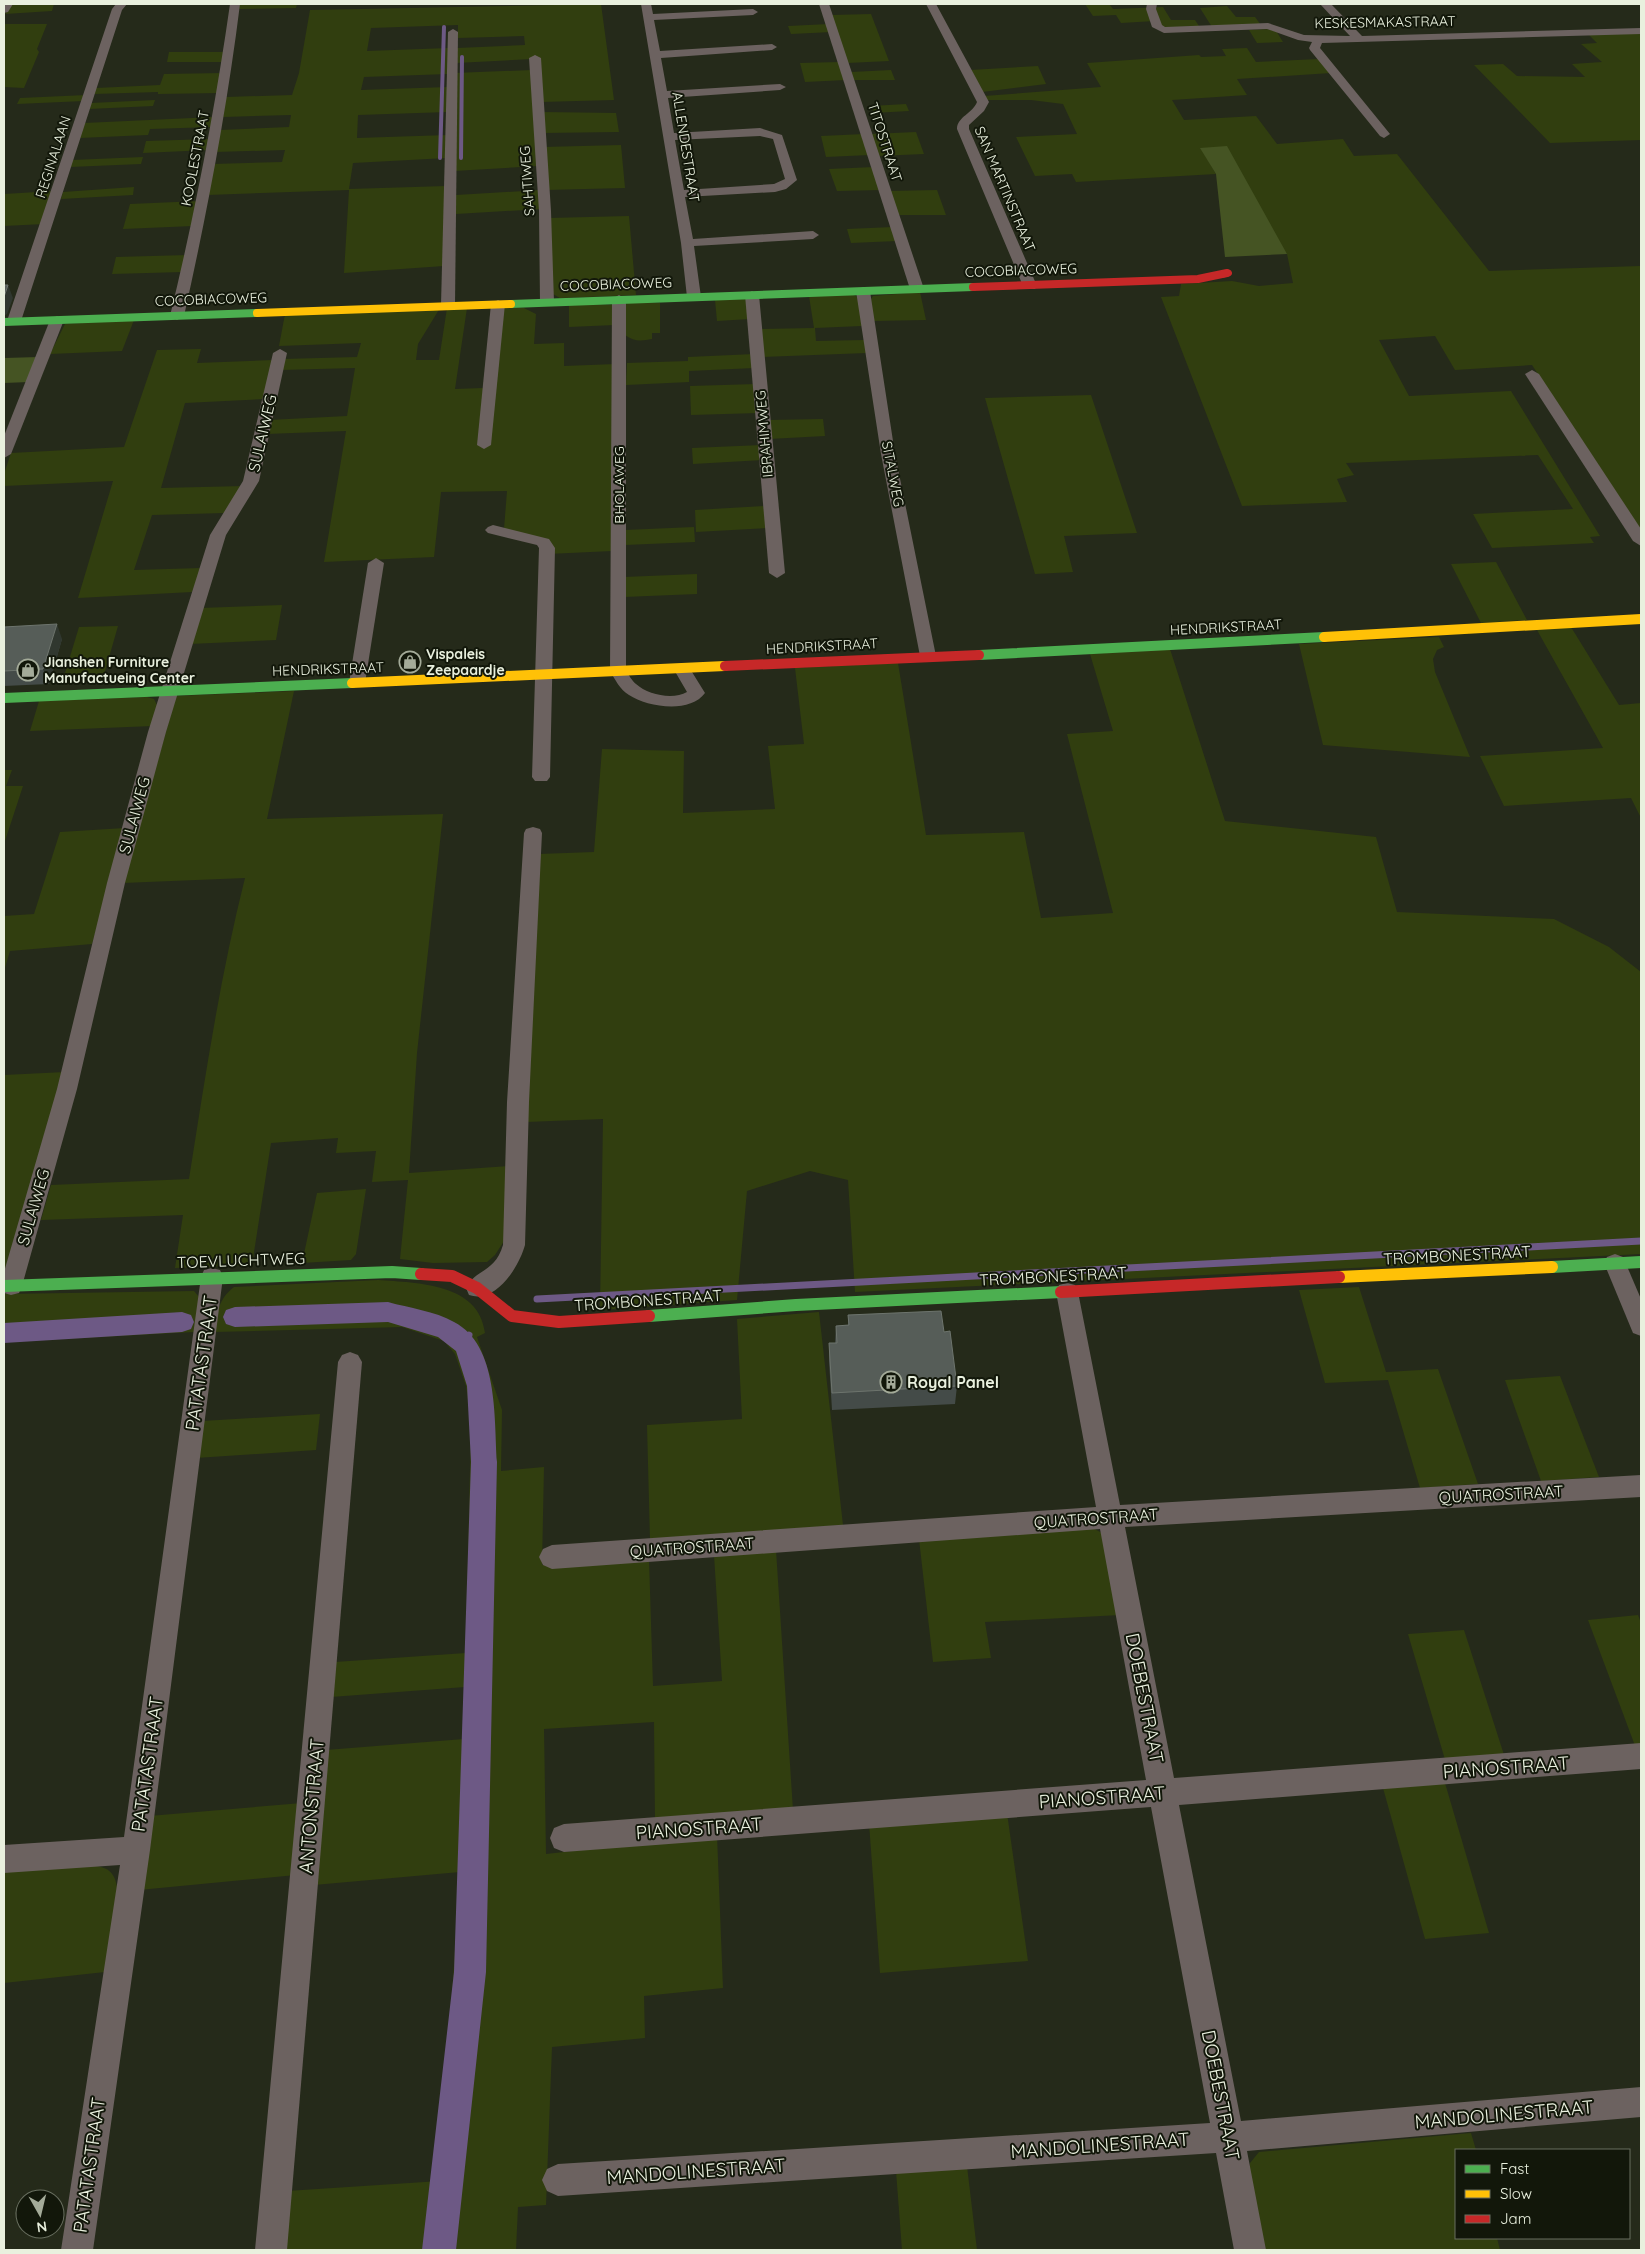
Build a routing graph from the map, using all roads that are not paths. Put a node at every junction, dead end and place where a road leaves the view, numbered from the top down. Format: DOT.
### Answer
graph roads {
  1 [pos="8,4"];
  2 [pos="122,4"];
  3 [pos="235,4"];
  4 [pos="646,4"];
  5 [pos="824,4"];
  6 [pos="931,4"];
  7 [pos="1152,4"];
  8 [pos="1324,4"];
  9 [pos="4,10"];
  10 [pos="753,12"];
  11 [pos="649,17"];
  12 [pos="1641,31"];
  13 [pos="453,32"];
  14 [pos="1358,38"];
  15 [pos="1319,40"];
  16 [pos="772,47"];
  17 [pos="656,55"];
  18 [pos="535,58"];
  19 [pos="780,87"];
  20 [pos="662,95"];
  21 [pos="1384,134"];
  22 [pos="669,137"];
  23 [pos="679,194"];
  24 [pos="813,235"];
  25 [pos="687,244"];
  26 [pos="1229,273"];
  27 [pos="1030,286"];
  28 [pos="916,289"];
  29 [pos="863,291"];
  30 [pos="752,295"];
  31 [pos="694,297"];
  32 [pos="620,299"];
  33 [pos="547,302"];
  34 [pos="498,304"];
  35 [pos="448,305"];
  36 [pos="177,316"];
  37 [pos="57,320"];
  38 [pos="9,322"];
  39 [pos="280,353"];
  40 [pos="1532,374"];
  41 [pos="484,445"];
  42 [pos="4,454"];
  43 [pos="493,530"];
  44 [pos="1641,541"];
  45 [pos="376,563"];
  46 [pos="777,573"];
  47 [pos="1641,619"];
  48 [pos="928,656"];
  49 [pos="681,668"];
  50 [pos="618,671"];
  51 [pos="545,675"];
  52 [pos="357,683"];
  53 [pos="170,691"];
  54 [pos="4,698"];
  55 [pos="541,777"];
  56 [pos="533,833"];
  57 [pos="1641,1262"];
  58 [pos="1614,1264"];
  59 [pos="212,1277"];
  60 [pos="7,1286"];
  61 [pos="477,1288"];
  62 [pos="1067,1292"];
  63 [pos="1641,1326"];
  64 [pos="350,1362"];
  65 [pos="1641,1486"];
  66 [pos="1110,1517"];
  67 [pos="552,1557"];
  68 [pos="1641,1756"];
  69 [pos="1163,1793"];
  70 [pos="564,1838"];
  71 [pos="136,1850"];
  72 [pos="4,1858"];
  73 [pos="1641,2102"];
  74 [pos="1229,2137"];
  75 [pos="558,2180"];
  76 [pos="77,2250"];
  77 [pos="271,2250"];
  78 [pos="1250,2250"];
  1 -- 9 [label="street"];
  2 -- 38 [label="street, REGINALAAN"];
  3 -- 36 [label="street, KOOLESTRAAT"];
  4 -- 11 [label="street, ALLENDESTRAAT"];
  5 -- 28 [label="street, TITOSTRAAT"];
  6 -- 27 [label="street, SAN MARTINSTRAAT"];
  7 -- 15 [label="street, KESKESMAKASTRAAT"];
  8 -- 14 [label="street"];
  10 -- 11 [label="street"];
  11 -- 17 [label="street, ALLENDESTRAAT"];
  12 -- 14 [label="street, KESKESMAKASTRAAT"];
  13 -- 35 [label="street"];
  14 -- 15 [label="street, KESKESMAKASTRAAT"];
  15 -- 21 [label="street"];
  16 -- 17 [label="street"];
  17 -- 20 [label="street, ALLENDESTRAAT"];
  18 -- 33 [label="street, SAHTIWEG"];
  19 -- 20 [label="street"];
  20 -- 22 [label="street, ALLENDESTRAAT"];
  22 -- 23 [label="street, ALLENDESTRAAT"];
  22 -- 23 [label="street"];
  23 -- 25 [label="street, ALLENDESTRAAT"];
  24 -- 25 [label="street"];
  25 -- 31 [label="street, ALLENDESTRAAT"];
  26 -- 27 [label="street, COCOBIACOWEG"];
  27 -- 28 [label="street, COCOBIACOWEG"];
  28 -- 29 [label="street, COCOBIACOWEG"];
  29 -- 30 [label="street, COCOBIACOWEG"];
  29 -- 48 [label="street, SITALWEG"];
  30 -- 31 [label="street, COCOBIACOWEG"];
  30 -- 46 [label="street, IBRAHIMWEG"];
  31 -- 32 [label="street, COCOBIACOWEG"];
  32 -- 33 [label="street, COCOBIACOWEG"];
  32 -- 50 [label="street, BHOLAWEG"];
  33 -- 34 [label="street, COCOBIACOWEG"];
  34 -- 35 [label="street, COCOBIACOWEG"];
  34 -- 41 [label="street"];
  35 -- 36 [label="street, COCOBIACOWEG"];
  36 -- 37 [label="street, COCOBIACOWEG"];
  37 -- 38 [label="street, COCOBIACOWEG"];
  37 -- 42 [label="street"];
  39 -- 53 [label="street, SULAIWEG"];
  40 -- 44 [label="street"];
  43 -- 51 [label="street"];
  45 -- 52 [label="street"];
  47 -- 48 [label="street, HENDRIKSTRAAT"];
  48 -- 49 [label="street, HENDRIKSTRAAT"];
  49 -- 50 [label="street, HENDRIKSTRAAT"];
  49 -- 50 [label="street"];
  50 -- 51 [label="street, HENDRIKSTRAAT"];
  51 -- 52 [label="street, HENDRIKSTRAAT"];
  51 -- 55 [label="street"];
  52 -- 53 [label="street, HENDRIKSTRAAT"];
  53 -- 54 [label="street, HENDRIKSTRAAT"];
  53 -- 60 [label="street, SULAIWEG"];
  56 -- 61 [label="street"];
  57 -- 58 [label="street, TROMBONESTRAAT"];
  58 -- 62 [label="street, TROMBONESTRAAT"];
  58 -- 63 [label="street"];
  59 -- 60 [label="street, TOEVLUCHTWEG"];
  59 -- 61 [label="street, TOEVLUCHTWEG"];
  59 -- 71 [label="street, PATATASTRAAT"];
  61 -- 62 [label="street, TROMBONESTRAAT"];
  62 -- 66 [label="street, DOEBESTRAAT"];
  64 -- 77 [label="street, ANTONSTRAAT"];
  65 -- 66 [label="street, QUATROSTRAAT"];
  66 -- 67 [label="street, QUATROSTRAAT"];
  66 -- 69 [label="street, DOEBESTRAAT"];
  68 -- 69 [label="street, PIANOSTRAAT"];
  69 -- 70 [label="street, PIANOSTRAAT"];
  69 -- 74 [label="street, DOEBESTRAAT"];
  71 -- 72 [label="street"];
  71 -- 76 [label="street, PATATASTRAAT"];
  73 -- 74 [label="street, MANDOLINESTRAAT"];
  74 -- 75 [label="street, MANDOLINESTRAAT"];
  74 -- 78 [label="street, DOEBESTRAAT"];
}
